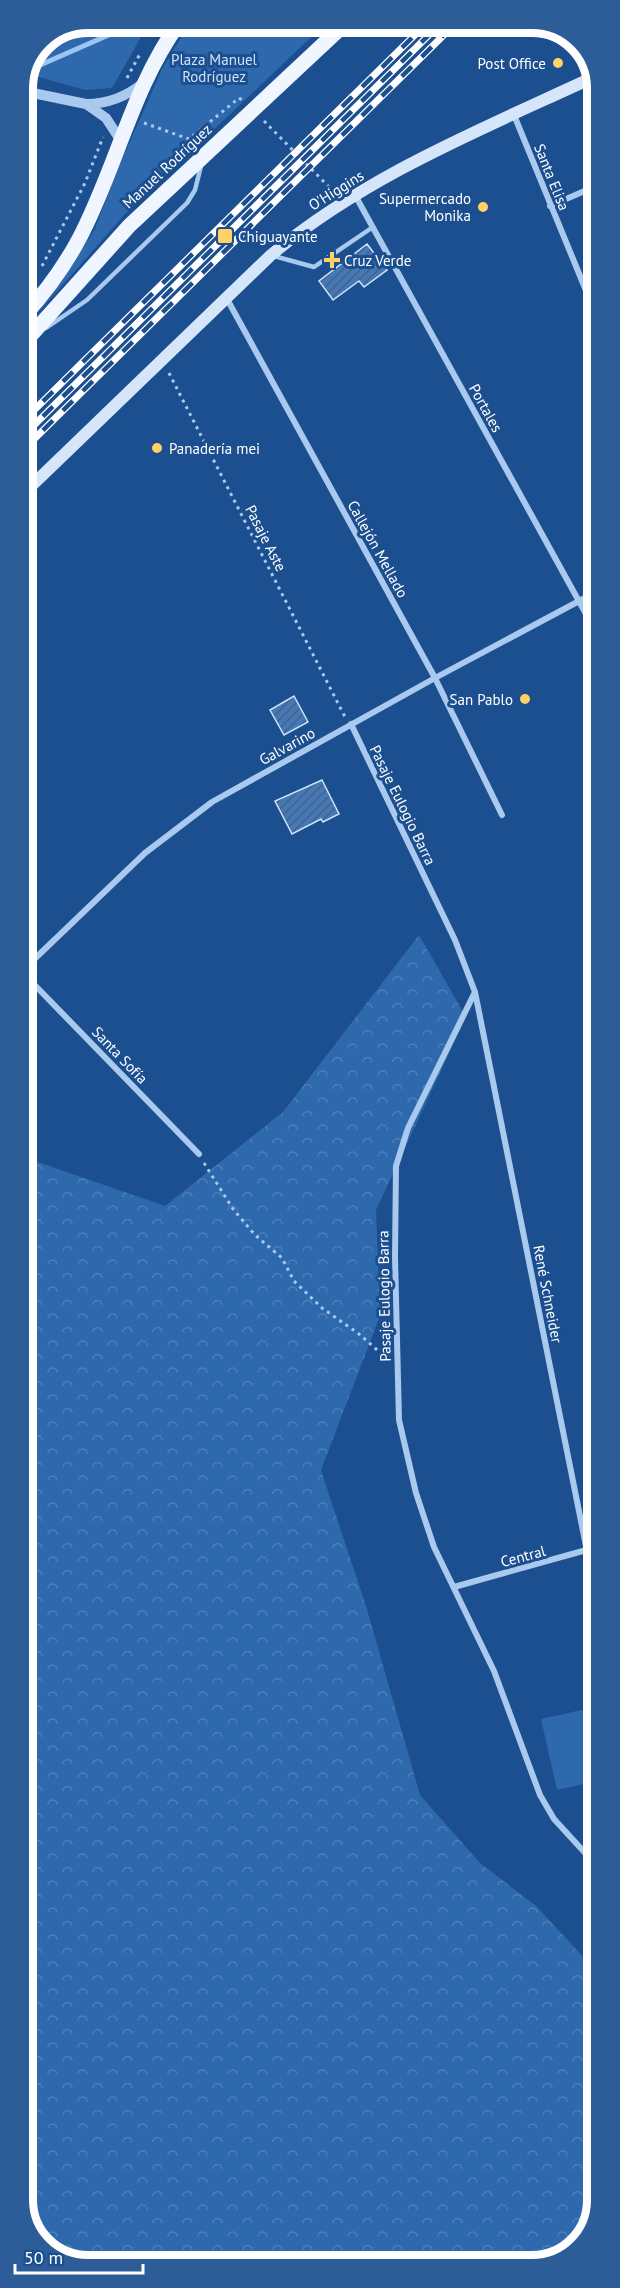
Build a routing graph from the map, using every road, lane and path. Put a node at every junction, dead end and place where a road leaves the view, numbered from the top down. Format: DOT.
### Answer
graph roads {
  1 [pos="173,33"];
  2 [pos="335,33"];
  3 [pos="586,81"];
  4 [pos="144,83"];
  5 [pos="33,93"];
  6 [pos="86,104"];
  7 [pos="514,115"];
  8 [pos="110,122"];
  9 [pos="121,141"];
  10 [pos="203,157"];
  11 [pos="587,190"];
  12 [pos="354,195"];
  13 [pos="550,206"];
  14 [pos="373,227"];
  15 [pos="271,255"];
  16 [pos="38,274"];
  17 [pos="585,290"];
  18 [pos="587,295"];
  19 [pos="226,298"];
  20 [pos="33,305"];
  21 [pos="33,333"];
  22 [pos="33,337"];
  23 [pos="163,360"];
  24 [pos="33,486"];
  25 [pos="587,597"];
  26 [pos="578,601"];
  27 [pos="587,617"];
  28 [pos="435,678"];
  29 [pos="351,724"];
  30 [pos="502,815"];
  31 [pos="33,961"];
  32 [pos="33,981"];
  33 [pos="475,992"];
  34 [pos="199,1154"];
  35 [pos="397,1369"];
  36 [pos="587,1551"];
  37 [pos="454,1587"];
  38 [pos="587,1855"];
  1 -- 4 [label="main road, Manuel Rodríguez"];
  2 -- 10 [label="main road, Manuel Rodríguez"];
  3 -- 7 [label="main road, O'Higgins"];
  4 -- 6 [label="street"];
  4 -- 9 [label="main road, Manuel Rodríguez"];
  5 -- 6 [label="street"];
  6 -- 8 [label="street"];
  7 -- 12 [label="main road, O'Higgins"];
  7 -- 13 [label="street, Santa Elisa"];
  8 -- 9 [label="street"];
  8 -- 16 [label="path"];
  9 -- 20 [label="main road, Manuel Rodríguez"];
  10 -- 21 [label="main road, Manuel Rodríguez"];
  10 -- 22 [label="lane"];
  11 -- 13 [label="street"];
  12 -- 14 [label="street, Portales"];
  12 -- 15 [label="main road, O'Higgins"];
  13 -- 17 [label="street, Santa Elisa"];
  14 -- 15 [label="lane"];
  14 -- 26 [label="street, Portales"];
  15 -- 19 [label="main road, O'Higgins"];
  17 -- 18 [label="street, Santa Elisa"];
  19 -- 23 [label="main road, O'Higgins"];
  19 -- 28 [label="street, Callejón Mellado"];
  23 -- 24 [label="main road, O'Higgins"];
  23 -- 29 [label="path, Pasaje Aste"];
  25 -- 26 [label="street, Galvarino"];
  26 -- 27 [label="street, Portales"];
  26 -- 28 [label="street, Galvarino"];
  28 -- 29 [label="street, Galvarino"];
  28 -- 30 [label="street, Callejón Mellado"];
  29 -- 31 [label="street, Galvarino"];
  29 -- 33 [label="street, Pasaje Eulogio Barra"];
  32 -- 34 [label="street, Santa Sofía"];
  33 -- 35 [label="street, Pasaje Eulogio Barra"];
  33 -- 36 [label="street, René Schneider"];
  34 -- 35 [label="path"];
  35 -- 37 [label="street, Pasaje Eulogio Barra"];
  36 -- 37 [label="street, Central"];
  37 -- 38 [label="street, Pasaje Eulogio Barra"];
}
